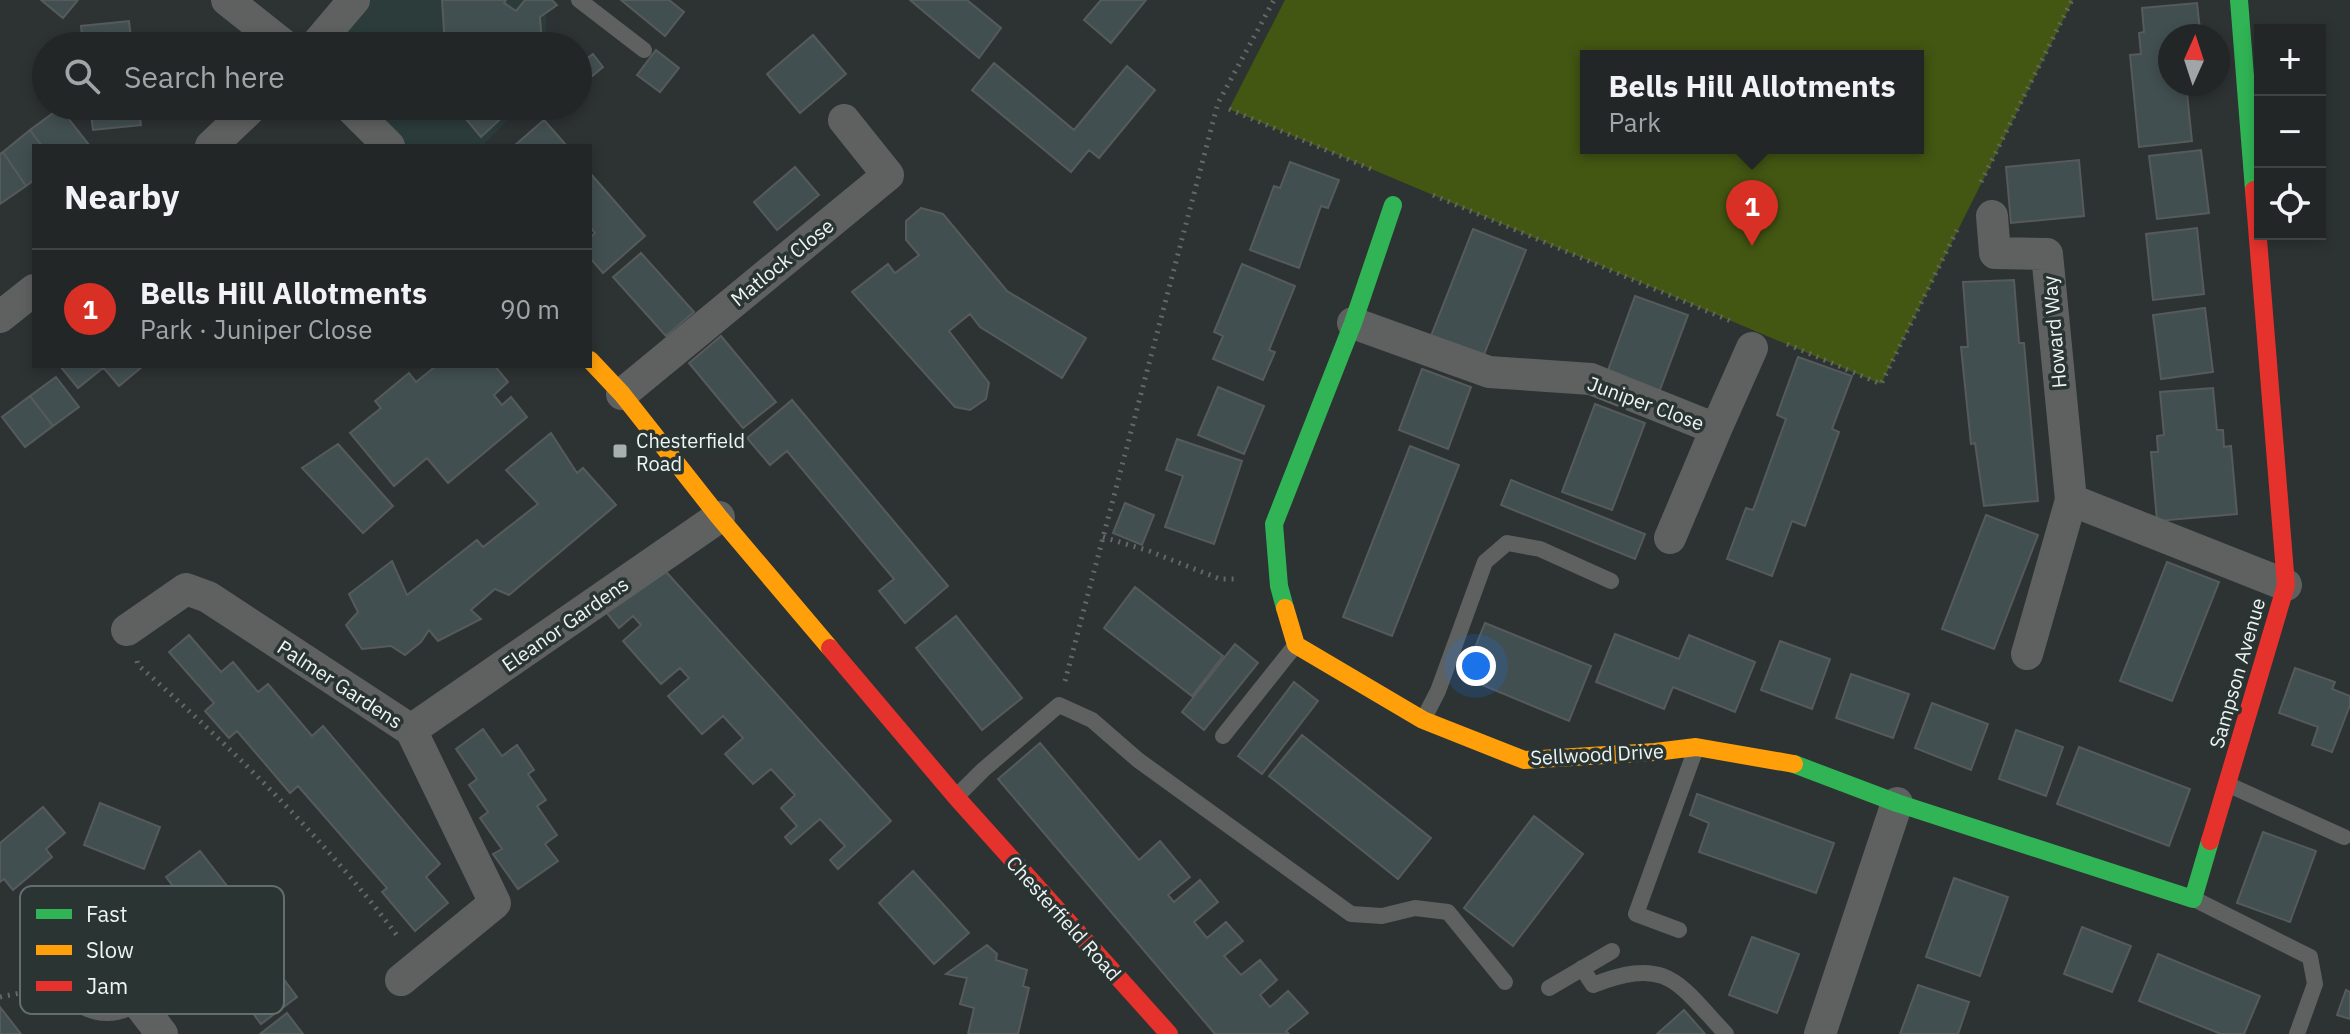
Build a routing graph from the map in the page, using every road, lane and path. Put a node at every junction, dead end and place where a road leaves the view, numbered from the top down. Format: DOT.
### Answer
graph roads {
  1 [pos="227,0"];
  2 [pos="354,0"];
  3 [pos="579,0"];
  4 [pos="1274,0"];
  5 [pos="2072,0"];
  6 [pos="2239,0"];
  7 [pos="267,32"];
  8 [pos="327,32"];
  9 [pos="644,50"];
  10 [pos="1229,109"];
  11 [pos="238,120"];
  12 [pos="363,120"];
  13 [pos="844,120"];
  14 [pos="213,144"];
  15 [pos="387,144"];
  16 [pos="1388,176"];
  17 [pos="1980,185"];
  18 [pos="1432,195"];
  19 [pos="1393,205"];
  20 [pos="1992,216"];
  21 [pos="1959,228"];
  22 [pos="32,292"];
  23 [pos="0,317"];
  24 [pos="1353,323"];
  25 [pos="1756,337"];
  26 [pos="592,362"];
  27 [pos="622,394"];
  28 [pos="1716,429"];
  29 [pos="2071,500"];
  30 [pos="719,517"];
  31 [pos="1103,537"];
  32 [pos="1670,538"];
  33 [pos="1278,579"];
  34 [pos="1611,581"];
  35 [pos="2286,585"];
  36 [pos="127,630"];
  37 [pos="1296,645"];
  38 [pos="2027,654"];
  39 [pos="1059,705"];
  40 [pos="1423,720"];
  41 [pos="411,730"];
  42 [pos="1223,736"];
  43 [pos="1696,747"];
  44 [pos="2227,784"];
  45 [pos="956,797"];
  46 [pos="1897,803"];
  47 [pos="2344,837"];
  48 [pos="2193,899"];
  49 [pos="1679,930"];
  50 [pos="1612,951"];
  51 [pos="1582,968"];
  52 [pos="410,972"];
  53 [pos="1505,982"];
  54 [pos="1549,988"];
  55 [pos="20,993"];
  56 [pos="0,997"];
  57 [pos="147,1014"];
  58 [pos="1153,1028"];
  59 [pos="162,1034"];
  60 [pos="1726,1034"];
  61 [pos="1820,1034"];
  62 [pos="2297,1034"];
  1 -- 7 [label="street"];
  2 -- 8 [label="street"];
  3 -- 9 [label="lane"];
  4 -- 31 [label="path"];
  5 -- 17 [label="path"];
  6 -- 35 [label="street, Sampson Avenue"];
  10 -- 16 [label="path"];
  11 -- 14 [label="street"];
  12 -- 15 [label="street"];
  13 -- 27 [label="street, Matlock Close"];
  18 -- 25 [label="path"];
  19 -- 24 [label="street"];
  20 -- 29 [label="street, Howard Way"];
  21 -- 25 [label="path"];
  22 -- 23 [label="street"];
  24 -- 28 [label="street, Juniper Close"];
  24 -- 33 [label="street"];
  25 -- 28 [label="street, Juniper Close"];
  26 -- 27 [label="street, Chesterfield Road"];
  27 -- 30 [label="street, Chesterfield Road"];
  28 -- 32 [label="street"];
  29 -- 35 [label="street"];
  29 -- 38 [label="street, Howard Way"];
  30 -- 41 [label="street, Eleanor Gardens"];
  30 -- 45 [label="street, Chesterfield Road"];
  31 -- 33 [label="path"];
  31 -- 39 [label="path"];
  33 -- 37 [label="street"];
  34 -- 40 [label="lane"];
  35 -- 44 [label="street, Sampson Avenue"];
  36 -- 41 [label="street, Palmer Gardens"];
  36 -- 52 [label="path"];
  37 -- 40 [label="street, Sellwood Drive"];
  37 -- 42 [label="lane"];
  39 -- 45 [label="lane"];
  39 -- 53 [label="lane"];
  40 -- 43 [label="street, Sellwood Drive"];
  41 -- 52 [label="street, Palmer Gardens"];
  43 -- 46 [label="street, Sellwood Drive"];
  43 -- 49 [label="lane"];
  44 -- 47 [label="lane"];
  44 -- 48 [label="street, Sampson Avenue"];
  45 -- 58 [label="street, Chesterfield Road"];
  46 -- 48 [label="street"];
  46 -- 61 [label="street"];
  48 -- 62 [label="lane"];
  50 -- 51 [label="lane"];
  51 -- 54 [label="lane"];
  51 -- 60 [label="lane"];
  55 -- 56 [label="path"];
  57 -- 59 [label="street"];
}
